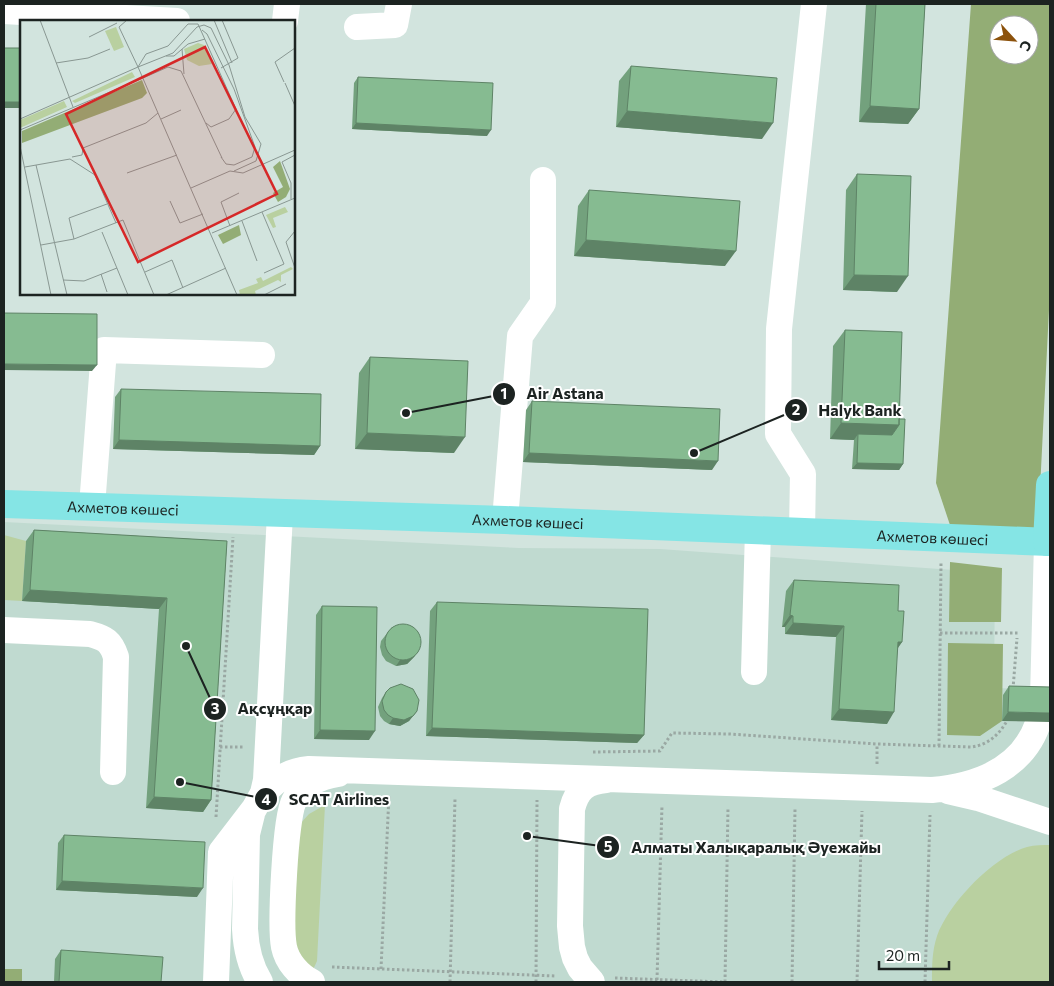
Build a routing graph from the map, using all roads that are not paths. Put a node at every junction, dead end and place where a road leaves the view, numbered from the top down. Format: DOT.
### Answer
graph roads {
  1 [pos="287,4"];
  2 [pos="399,4"];
  3 [pos="814,4"];
  4 [pos="4,11"];
  5 [pos="160,20"];
  6 [pos="284,20"];
  7 [pos="357,27"];
  8 [pos="543,180"];
  9 [pos="262,356"];
  10 [pos="1050,485"];
  11 [pos="4,504"];
  12 [pos="92,506"];
  13 [pos="284,514"];
  14 [pos="505,520"];
  15 [pos="758,530"];
  16 [pos="802,532"];
  17 [pos="1049,542"];
  18 [pos="4,630"];
  19 [pos="754,672"];
  20 [pos="309,769"];
  21 [pos="371,771"];
  22 [pos="113,772"];
  23 [pos="611,779"];
  24 [pos="931,800"];
  25 [pos="257,804"];
  26 [pos="1050,822"];
  27 [pos="221,852"];
  28 [pos="246,862"];
  29 [pos="317,975"];
  30 [pos="590,980"];
  31 [pos="216,982"];
  32 [pos="260,982"];
  1 -- 6 [label="street"];
  2 -- 7 [label="street"];
  3 -- 16 [label="street"];
  4 -- 5 [label="street"];
  8 -- 14 [label="street"];
  9 -- 12 [label="street"];
  10 -- 17 [label="main road"];
  11 -- 12 [label="main road, Ахметов көшесі"];
  12 -- 13 [label="main road, Ахметов көшесі"];
  13 -- 14 [label="main road, Ахметов көшесі"];
  13 -- 20 [label="street"];
  13 -- 25 [label="street"];
  14 -- 15 [label="main road, Ахметов көшесі"];
  15 -- 16 [label="main road, Ахметов көшесі"];
  15 -- 19 [label="street"];
  16 -- 17 [label="main road, Ахметов көшесі"];
  17 -- 24 [label="street"];
  18 -- 22 [label="street"];
  20 -- 21 [label="street"];
  20 -- 25 [label="street"];
  21 -- 23 [label="street"];
  21 -- 29 [label="street"];
  23 -- 24 [label="street"];
  23 -- 30 [label="street"];
  24 -- 26 [label="street"];
  25 -- 27 [label="street"];
  25 -- 28 [label="street"];
  27 -- 28 [label="street"];
  27 -- 31 [label="street"];
  28 -- 32 [label="street"];
}
